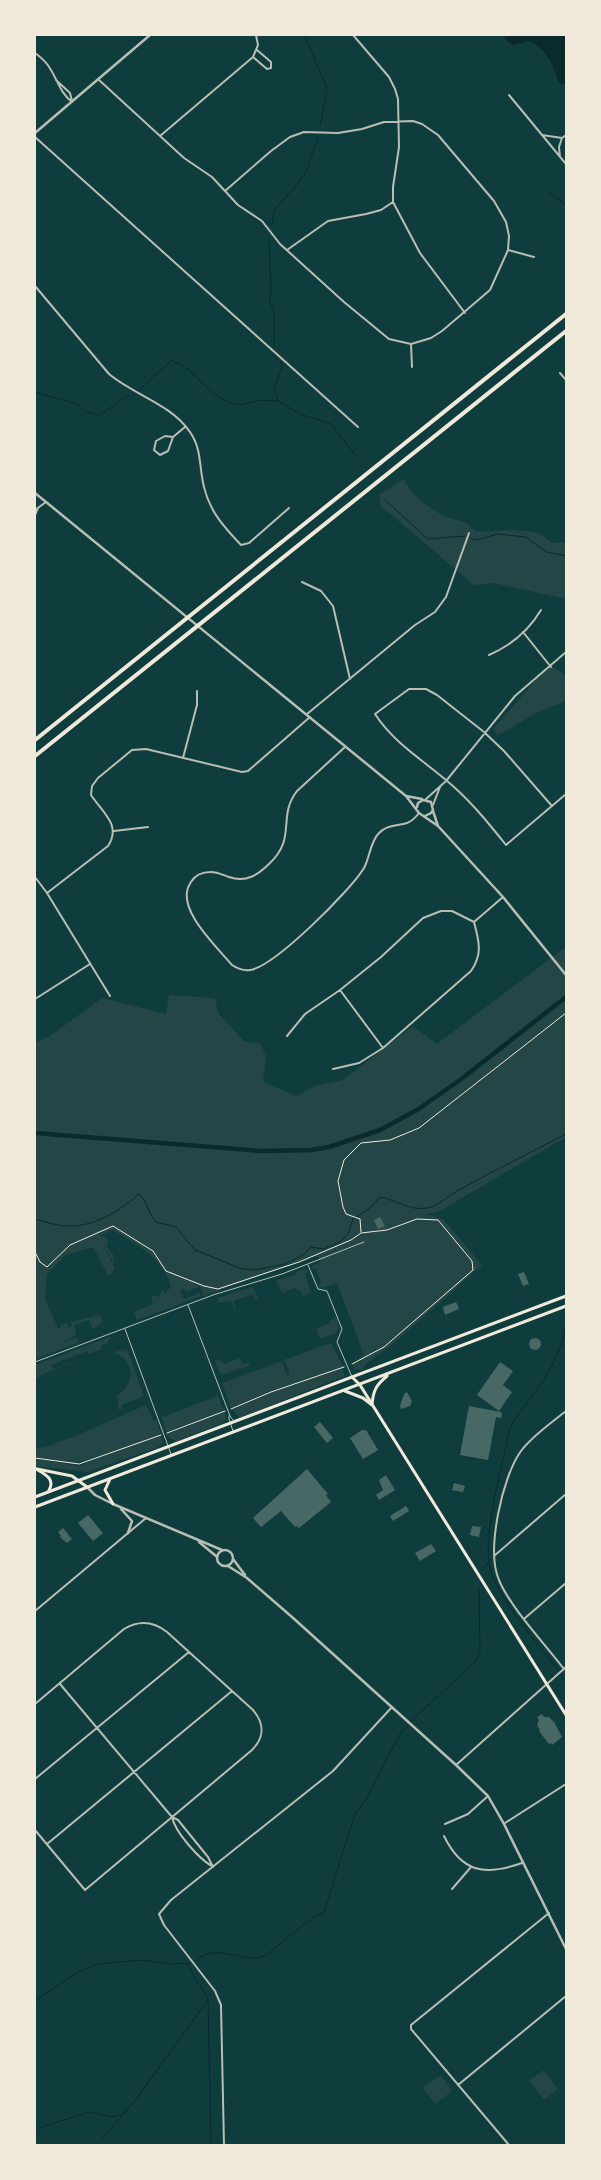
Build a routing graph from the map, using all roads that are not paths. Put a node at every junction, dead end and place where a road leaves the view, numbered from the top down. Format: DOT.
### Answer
graph roads {
  1 [pos="150,35"];
  2 [pos="256,35"];
  3 [pos="353,35"];
  4 [pos="257,50"];
  5 [pos="35,52"];
  6 [pos="253,57"];
  7 [pos="98,79"];
  8 [pos="56,80"];
  9 [pos="510,95"];
  10 [pos="72,102"];
  11 [pos="398,121"];
  12 [pos="35,133"];
  13 [pos="542,135"];
  14 [pos="566,135"];
  15 [pos="160,136"];
  16 [pos="35,137"];
  17 [pos="562,138"];
  18 [pos="560,157"];
  19 [pos="566,164"];
  20 [pos="225,191"];
  21 [pos="393,202"];
  22 [pos="287,250"];
  23 [pos="508,250"];
  24 [pos="534,258"];
  25 [pos="35,286"];
  26 [pos="465,313"];
  27 [pos="566,314"];
  28 [pos="566,331"];
  29 [pos="411,344"];
  30 [pos="412,367"];
  31 [pos="560,373"];
  32 [pos="566,380"];
  33 [pos="185,427"];
  34 [pos="358,427"];
  35 [pos="173,437"];
  36 [pos="35,493"];
  37 [pos="46,502"];
  38 [pos="38,508"];
  39 [pos="289,508"];
  40 [pos="35,510"];
  41 [pos="35,514"];
  42 [pos="469,533"];
  43 [pos="302,582"];
  44 [pos="541,610"];
  45 [pos="523,632"];
  46 [pos="566,652"];
  47 [pos="489,655"];
  48 [pos="550,666"];
  49 [pos="350,679"];
  50 [pos="197,691"];
  51 [pos="309,716"];
  52 [pos="484,732"];
  53 [pos="35,740"];
  54 [pos="346,746"];
  55 [pos="35,756"];
  56 [pos="183,758"];
  57 [pos="446,780"];
  58 [pos="440,787"];
  59 [pos="566,794"];
  60 [pos="406,796"];
  61 [pos="424,800"];
  62 [pos="552,806"];
  63 [pos="433,807"];
  64 [pos="417,808"];
  65 [pos="419,813"];
  66 [pos="425,816"];
  67 [pos="438,826"];
  68 [pos="148,827"];
  69 [pos="114,832"];
  70 [pos="35,877"];
  71 [pos="47,894"];
  72 [pos="503,897"];
  73 [pos="474,922"];
  74 [pos="91,964"];
  75 [pos="566,975"];
  76 [pos="340,990"];
  77 [pos="110,996"];
  78 [pos="35,999"];
  79 [pos="287,1036"];
  80 [pos="383,1048"];
  81 [pos="333,1068"];
  82 [pos="364,1242"];
  83 [pos="308,1264"];
  84 [pos="566,1296"];
  85 [pos="188,1305"];
  86 [pos="566,1306"];
  87 [pos="124,1328"];
  88 [pos="35,1362"];
  89 [pos="390,1373"];
  90 [pos="352,1377"];
  91 [pos="360,1384"];
  92 [pos="344,1390"];
  93 [pos="372,1405"];
  94 [pos="566,1410"];
  95 [pos="230,1416"];
  96 [pos="232,1422"];
  97 [pos="238,1431"];
  98 [pos="233,1432"];
  99 [pos="169,1446"];
  100 [pos="172,1455"];
  101 [pos="36,1469"];
  102 [pos="111,1478"];
  103 [pos="80,1480"];
  104 [pos="87,1487"];
  105 [pos="48,1492"];
  106 [pos="566,1494"];
  107 [pos="35,1497"];
  108 [pos="113,1504"];
  109 [pos="118,1506"];
  110 [pos="35,1508"];
  111 [pos="146,1518"];
  112 [pos="128,1533"];
  113 [pos="198,1541"];
  114 [pos="222,1550"];
  115 [pos="216,1556"];
  116 [pos="493,1557"];
  117 [pos="233,1558"];
  118 [pos="228,1566"];
  119 [pos="247,1578"];
  120 [pos="566,1583"];
  121 [pos="35,1611"];
  122 [pos="525,1618"];
  123 [pos="188,1652"];
  124 [pos="565,1668"];
  125 [pos="60,1684"];
  126 [pos="546,1684"];
  127 [pos="232,1691"];
  128 [pos="35,1704"];
  129 [pos="392,1707"];
  130 [pos="566,1715"];
  131 [pos="97,1728"];
  132 [pos="456,1765"];
  133 [pos="134,1772"];
  134 [pos="35,1779"];
  135 [pos="566,1784"];
  136 [pos="488,1796"];
  137 [pos="172,1817"];
  138 [pos="446,1824"];
  139 [pos="504,1824"];
  140 [pos="35,1830"];
  141 [pos="444,1836"];
  142 [pos="47,1844"];
  143 [pos="524,1863"];
  144 [pos="213,1867"];
  145 [pos="471,1867"];
  146 [pos="452,1889"];
  147 [pos="549,1913"];
  148 [pos="566,1948"];
  149 [pos="566,1996"];
  150 [pos="458,2085"];
  151 [pos="224,2145"];
  152 [pos="509,2145"];
  1 -- 7 [label="street"];
  2 -- 4 [label="street"];
  3 -- 11 [label="street"];
  4 -- 6 [label="street"];
  4 -- 6 [label="street"];
  5 -- 8 [label="street"];
  6 -- 15 [label="street"];
  7 -- 10 [label="street"];
  7 -- 15 [label="street"];
  8 -- 10 [label="street"];
  8 -- 10 [label="street"];
  9 -- 13 [label="street"];
  10 -- 12 [label="street"];
  11 -- 20 [label="street"];
  11 -- 21 [label="street"];
  11 -- 23 [label="street"];
  13 -- 17 [label="street"];
  13 -- 18 [label="street"];
  14 -- 17 [label="street"];
  15 -- 20 [label="street"];
  16 -- 34 [label="street"];
  17 -- 18 [label="street"];
  18 -- 19 [label="street"];
  20 -- 22 [label="street"];
  21 -- 22 [label="street"];
  21 -- 26 [label="street"];
  22 -- 29 [label="street"];
  23 -- 24 [label="street"];
  23 -- 26 [label="street"];
  25 -- 33 [label="street"];
  26 -- 29 [label="street"];
  27 -- 53 [label="highway"];
  28 -- 55 [label="highway"];
  29 -- 30 [label="street"];
  31 -- 32 [label="street"];
  33 -- 35 [label="street"];
  33 -- 39 [label="street"];
  35 -- 35 [label="street"];
  36 -- 37 [label="street"];
  37 -- 38 [label="street"];
  37 -- 51 [label="street"];
  38 -- 40 [label="street"];
  38 -- 41 [label="street"];
  42 -- 49 [label="street"];
  43 -- 49 [label="street"];
  44 -- 45 [label="street"];
  45 -- 47 [label="street"];
  45 -- 48 [label="street"];
  46 -- 48 [label="street"];
  48 -- 52 [label="street"];
  49 -- 51 [label="street"];
  50 -- 56 [label="street"];
  51 -- 54 [label="street"];
  51 -- 56 [label="street"];
  52 -- 57 [label="street"];
  52 -- 57 [label="street"];
  52 -- 62 [label="street"];
  54 -- 60 [label="street"];
  54 -- 65 [label="street"];
  56 -- 69 [label="street"];
  57 -- 58 [label="street"];
  57 -- 62 [label="street"];
  58 -- 61 [label="street"];
  58 -- 63 [label="street"];
  59 -- 62 [label="street"];
  60 -- 61 [label="street"];
  60 -- 64 [label="street"];
  61 -- 63 [label="street"];
  61 -- 64 [label="street"];
  63 -- 66 [label="street"];
  63 -- 67 [label="street"];
  64 -- 65 [label="street"];
  65 -- 66 [label="street"];
  66 -- 67 [label="street"];
  67 -- 72 [label="street"];
  68 -- 69 [label="street"];
  69 -- 71 [label="street"];
  70 -- 71 [label="street"];
  71 -- 74 [label="street"];
  72 -- 73 [label="street"];
  72 -- 75 [label="street"];
  73 -- 76 [label="street"];
  73 -- 80 [label="street"];
  74 -- 77 [label="street"];
  74 -- 78 [label="street"];
  76 -- 79 [label="street"];
  76 -- 80 [label="street"];
  80 -- 81 [label="street"];
  82 -- 83 [label="lane"];
  83 -- 85 [label="lane"];
  83 -- 90 [label="lane"];
  84 -- 90 [label="main road"];
  85 -- 87 [label="lane"];
  85 -- 95 [label="lane"];
  86 -- 89 [label="main road"];
  87 -- 88 [label="lane"];
  87 -- 99 [label="lane"];
  89 -- 91 [label="main road"];
  89 -- 93 [label="main road"];
  90 -- 91 [label="main road"];
  90 -- 96 [label="main road"];
  91 -- 92 [label="main road"];
  91 -- 93 [label="main road"];
  92 -- 93 [label="main road"];
  92 -- 97 [label="main road"];
  93 -- 126 [label="main road"];
  94 -- 116 [label="street"];
  95 -- 96 [label="lane"];
  95 -- 96 [label="lane"];
  96 -- 97 [label="lane"];
  96 -- 98 [label="lane"];
  96 -- 99 [label="main road"];
  97 -- 98 [label="main road"];
  98 -- 100 [label="main road"];
  99 -- 100 [label="lane"];
  99 -- 103 [label="main road"];
  100 -- 102 [label="main road"];
  101 -- 103 [label="main road"];
  101 -- 105 [label="main road"];
  102 -- 104 [label="main road"];
  102 -- 108 [label="main road"];
  103 -- 104 [label="main road"];
  103 -- 105 [label="main road"];
  104 -- 108 [label="street"];
  104 -- 110 [label="main road"];
  105 -- 107 [label="main road"];
  106 -- 116 [label="street"];
  108 -- 109 [label="street"];
  109 -- 111 [label="street"];
  109 -- 112 [label="street"];
  111 -- 112 [label="street"];
  111 -- 113 [label="street"];
  112 -- 121 [label="street"];
  113 -- 114 [label="street"];
  113 -- 115 [label="street"];
  114 -- 115 [label="street"];
  114 -- 117 [label="street"];
  115 -- 118 [label="street"];
  116 -- 122 [label="street"];
  117 -- 118 [label="street"];
  117 -- 119 [label="street"];
  118 -- 119 [label="street"];
  119 -- 129 [label="street"];
  120 -- 122 [label="street"];
  122 -- 124 [label="street"];
  123 -- 125 [label="street"];
  123 -- 127 [label="street"];
  123 -- 131 [label="street"];
  124 -- 126 [label="street"];
  125 -- 128 [label="street"];
  125 -- 131 [label="street"];
  126 -- 130 [label="main road"];
  126 -- 132 [label="street"];
  127 -- 133 [label="street"];
  127 -- 137 [label="street"];
  129 -- 132 [label="street"];
  129 -- 144 [label="street"];
  131 -- 133 [label="street"];
  131 -- 134 [label="street"];
  132 -- 136 [label="street"];
  133 -- 137 [label="street"];
  133 -- 142 [label="street"];
  135 -- 139 [label="street"];
  136 -- 138 [label="street"];
  136 -- 139 [label="street"];
  137 -- 142 [label="street"];
  137 -- 144 [label="street"];
  137 -- 144 [label="street"];
  139 -- 143 [label="street"];
  140 -- 142 [label="street"];
  141 -- 145 [label="street"];
  143 -- 145 [label="street"];
  143 -- 147 [label="street"];
  144 -- 151 [label="street"];
  145 -- 146 [label="street"];
  147 -- 148 [label="street"];
  147 -- 150 [label="street"];
  149 -- 150 [label="street"];
  150 -- 152 [label="street"];
}
